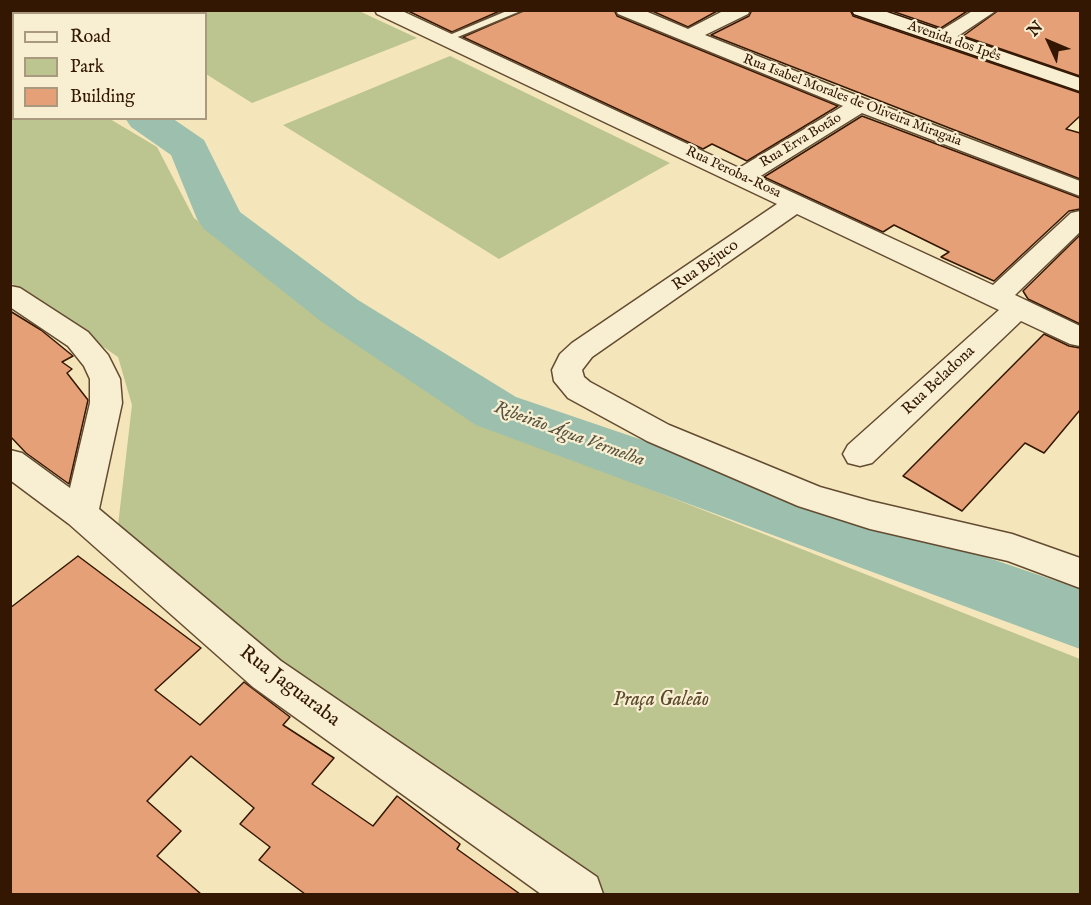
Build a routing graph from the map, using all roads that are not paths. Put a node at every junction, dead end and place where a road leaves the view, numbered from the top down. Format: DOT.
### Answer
graph roads {
  1 [pos="384,10"];
  2 [pos="519,10"];
  3 [pos="625,10"];
  4 [pos="741,10"];
  5 [pos="861,10"];
  6 [pos="988,10"];
  7 [pos="689,36"];
  8 [pos="942,38"];
  9 [pos="445,39"];
  10 [pos="1080,85"];
  11 [pos="860,105"];
  12 [pos="741,177"];
  13 [pos="1080,189"];
  14 [pos="796,203"];
  15 [pos="1080,218"];
  16 [pos="10,294"];
  17 [pos="1007,302"];
  18 [pos="1080,337"];
  19 [pos="860,454"];
  20 [pos="10,462"];
  21 [pos="81,514"];
  22 [pos="1080,573"];
  23 [pos="580,894"];
  1 -- 9 [label="street, Rua Peroba-Rosa"];
  2 -- 9 [label="lane"];
  3 -- 7 [label="street, Rua Isabel Morales de Oliveira Miragaia"];
  4 -- 7 [label="street"];
  5 -- 8 [label="street, Avenida dos Ipês"];
  6 -- 8 [label="street"];
  7 -- 11 [label="street, Rua Isabel Morales de Oliveira Miragaia"];
  8 -- 10 [label="street, Avenida dos Ipês"];
  9 -- 12 [label="street, Rua Peroba-Rosa"];
  11 -- 12 [label="street, Rua Erva Botão"];
  11 -- 13 [label="street, Rua Isabel Morales de Oliveira Miragaia"];
  12 -- 14 [label="street, Rua Peroba-Rosa"];
  14 -- 17 [label="street, Rua Peroba-Rosa"];
  14 -- 22 [label="street, Rua Bejuco"];
  15 -- 17 [label="street, Rua Beladona"];
  16 -- 21 [label="street"];
  17 -- 18 [label="street, Rua Peroba-Rosa"];
  17 -- 19 [label="street, Rua Beladona"];
  20 -- 21 [label="street, Rua Jaguaraba"];
  21 -- 23 [label="street, Rua Jaguaraba"];
}
